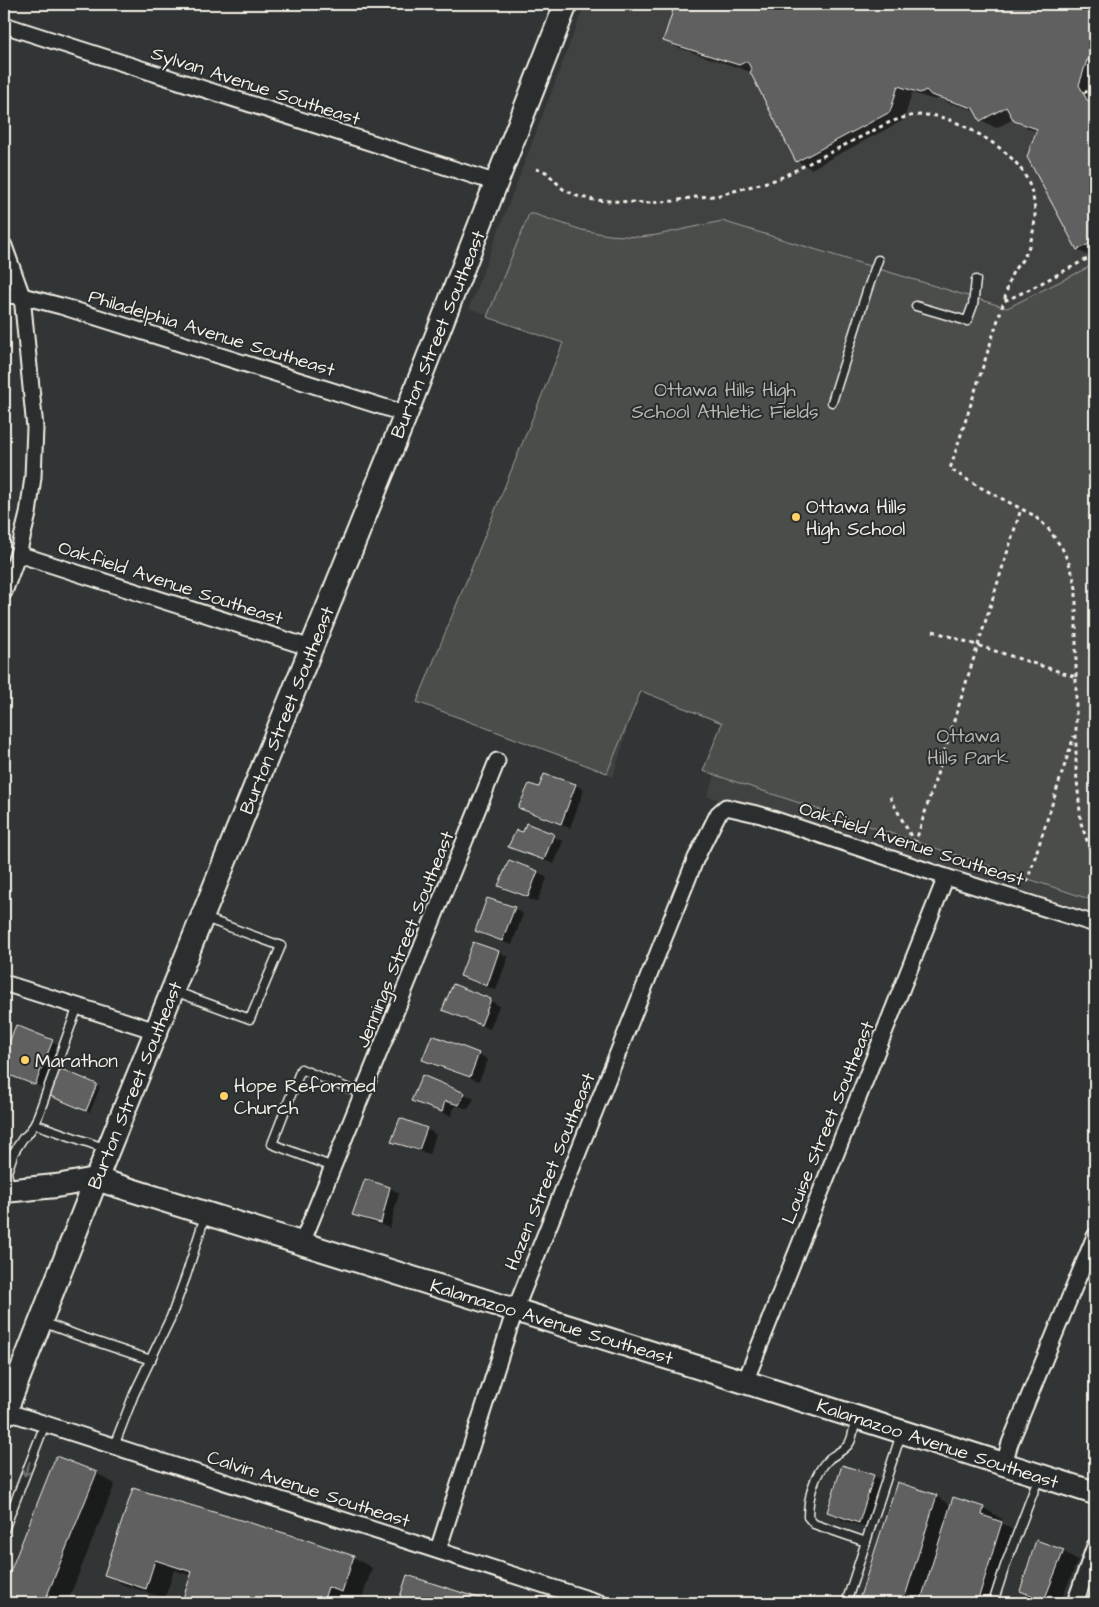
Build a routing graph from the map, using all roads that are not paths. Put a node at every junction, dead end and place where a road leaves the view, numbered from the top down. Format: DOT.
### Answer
graph roads {
  1 [pos="566,4"];
  2 [pos="4,25"];
  3 [pos="497,183"];
  4 [pos="4,246"];
  5 [pos="878,260"];
  6 [pos="976,280"];
  7 [pos="4,295"];
  8 [pos="22,296"];
  9 [pos="916,306"];
  10 [pos="832,402"];
  11 [pos="406,414"];
  12 [pos="18,554"];
  13 [pos="4,592"];
  14 [pos="311,648"];
  15 [pos="498,762"];
  16 [pos="718,814"];
  17 [pos="946,877"];
  18 [pos="202,917"];
  19 [pos="1095,924"];
  20 [pos="4,982"];
  21 [pos="173,990"];
  22 [pos="78,1006"];
  23 [pos="156,1031"];
  24 [pos="362,1094"];
  25 [pos="36,1124"];
  26 [pos="108,1149"];
  27 [pos="333,1167"];
  28 [pos="96,1179"];
  29 [pos="7,1190"];
  30 [pos="206,1213"];
  31 [pos="1095,1236"];
  32 [pos="302,1243"];
  33 [pos="514,1310"];
  34 [pos="40,1322"];
  35 [pos="151,1360"];
  36 [pos="745,1382"];
  37 [pos="4,1413"];
  38 [pos="856,1417"];
  39 [pos="45,1424"];
  40 [pos="902,1432"];
  41 [pos="114,1446"];
  42 [pos="1004,1464"];
  43 [pos="1040,1475"];
  44 [pos="1095,1493"];
  45 [pos="4,1530"];
  46 [pos="866,1542"];
  47 [pos="1095,1546"];
  48 [pos="438,1550"];
  49 [pos="600,1603"];
  50 [pos="846,1603"];
  51 [pos="993,1603"];
  52 [pos="1075,1603"];
  1 -- 3 [label="main road, Burton Street Southeast"];
  2 -- 3 [label="street, Sylvan Avenue Southeast"];
  3 -- 11 [label="main road, Burton Street Southeast"];
  4 -- 8 [label="street"];
  5 -- 10 [label="lane"];
  6 -- 9 [label="lane"];
  7 -- 8 [label="street, Philadelphia Avenue Southeast"];
  8 -- 11 [label="street, Philadelphia Avenue Southeast"];
  8 -- 12 [label="street"];
  11 -- 14 [label="main road, Burton Street Southeast"];
  12 -- 13 [label="street"];
  12 -- 14 [label="street, Oakfield Avenue Southeast"];
  14 -- 18 [label="main road, Burton Street Southeast"];
  15 -- 24 [label="street, Jennings Street Southeast"];
  16 -- 17 [label="street, Oakfield Avenue Southeast"];
  16 -- 33 [label="street, Hazen Street Southeast"];
  17 -- 19 [label="street, Oakfield Avenue Southeast"];
  17 -- 36 [label="street, Louise Street Southeast"];
  18 -- 21 [label="main road, Burton Street Southeast"];
  18 -- 21 [label="lane"];
  20 -- 22 [label="street"];
  21 -- 23 [label="main road, Burton Street Southeast"];
  22 -- 23 [label="street"];
  22 -- 25 [label="lane"];
  23 -- 26 [label="main road, Burton Street Southeast"];
  24 -- 27 [label="street, Jennings Street Southeast"];
  24 -- 27 [label="lane"];
  25 -- 26 [label="lane"];
  25 -- 29 [label="lane"];
  26 -- 28 [label="main road, Burton Street Southeast"];
  27 -- 32 [label="street, Jennings Street Southeast"];
  28 -- 29 [label="main road, Kalamazoo Avenue Southeast"];
  28 -- 30 [label="main road, Kalamazoo Avenue Southeast"];
  28 -- 34 [label="main road, Burton Street Southeast"];
  30 -- 32 [label="main road, Kalamazoo Avenue Southeast"];
  30 -- 35 [label="lane"];
  31 -- 42 [label="street"];
  32 -- 33 [label="main road, Kalamazoo Avenue Southeast"];
  33 -- 36 [label="main road, Kalamazoo Avenue Southeast"];
  33 -- 48 [label="street, Hazen Street Southeast"];
  34 -- 35 [label="lane"];
  34 -- 37 [label="main road, Burton Street Southeast"];
  35 -- 41 [label="lane"];
  36 -- 38 [label="main road, Kalamazoo Avenue Southeast"];
  37 -- 39 [label="street, Calvin Avenue Southeast"];
  38 -- 40 [label="main road, Kalamazoo Avenue Southeast"];
  38 -- 46 [label="lane"];
  39 -- 41 [label="street, Calvin Avenue Southeast"];
  39 -- 45 [label="lane, one-way"];
  40 -- 42 [label="main road, Kalamazoo Avenue Southeast"];
  40 -- 46 [label="lane"];
  41 -- 48 [label="street, Calvin Avenue Southeast"];
  42 -- 43 [label="main road, Kalamazoo Avenue Southeast"];
  43 -- 44 [label="main road, Kalamazoo Avenue Southeast"];
  43 -- 51 [label="lane"];
  46 -- 50 [label="lane"];
  47 -- 52 [label="street"];
  48 -- 49 [label="street, Calvin Avenue Southeast"];
}
